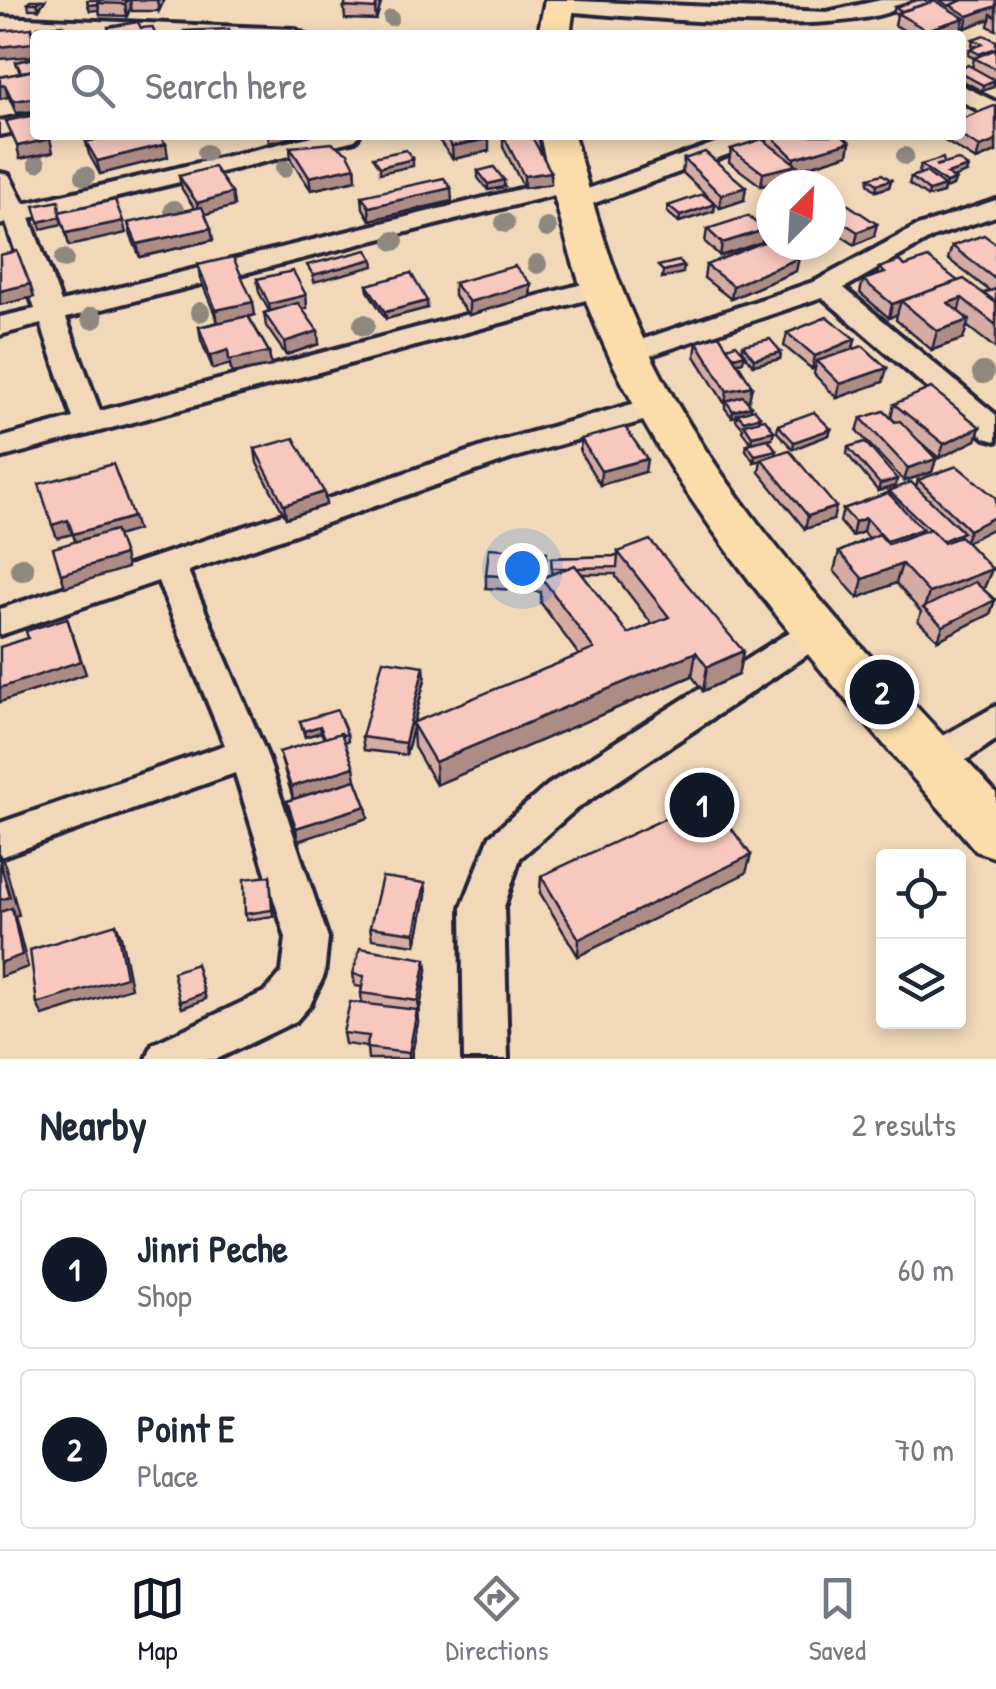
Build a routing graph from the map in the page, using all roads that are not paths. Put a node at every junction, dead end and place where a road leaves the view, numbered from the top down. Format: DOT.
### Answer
graph roads {
  1 [pos="900,0"];
  2 [pos="558,13"];
  3 [pos="715,13"];
  4 [pos="841,17"];
  5 [pos="0,23"];
  6 [pos="172,30"];
  7 [pos="720,30"];
  8 [pos="855,30"];
  9 [pos="966,95"];
  10 [pos="996,112"];
  11 [pos="30,122"];
  12 [pos="0,128"];
  13 [pos="326,140"];
  14 [pos="558,140"];
  15 [pos="744,140"];
  16 [pos="0,180"];
  17 [pos="567,194"];
  18 [pos="996,208"];
  19 [pos="8,216"];
  20 [pos="826,287"];
  21 [pos="602,288"];
  22 [pos="51,313"];
  23 [pos="0,326"];
  24 [pos="630,353"];
  25 [pos="657,407"];
  26 [pos="90,422"];
  27 [pos="996,431"];
  28 [pos="0,448"];
  29 [pos="168,564"];
  30 [pos="0,622"];
  31 [pos="819,630"];
  32 [pos="996,721"];
  33 [pos="247,753"];
  34 [pos="933,760"];
  35 [pos="996,833"];
  36 [pos="0,840"];
  37 [pos="169,1059"];
  38 [pos="486,1059"];
  1 -- 4 [label="street"];
  2 -- 3 [label="street"];
  3 -- 4 [label="street"];
  3 -- 7 [label="street"];
  4 -- 8 [label="street"];
  5 -- 6 [label="street"];
  9 -- 10 [label="street"];
  11 -- 12 [label="street"];
  13 -- 19 [label="street"];
  14 -- 17 [label="highway"];
  15 -- 17 [label="street"];
  16 -- 19 [label="street"];
  17 -- 21 [label="highway"];
  17 -- 22 [label="street"];
  18 -- 20 [label="street"];
  19 -- 22 [label="street"];
  20 -- 24 [label="street"];
  20 -- 27 [label="street"];
  21 -- 24 [label="highway"];
  21 -- 26 [label="street"];
  22 -- 23 [label="street"];
  22 -- 26 [label="street"];
  24 -- 25 [label="highway"];
  25 -- 29 [label="street"];
  25 -- 31 [label="highway"];
  26 -- 28 [label="street"];
  29 -- 30 [label="street"];
  29 -- 33 [label="street"];
  31 -- 34 [label="highway"];
  31 -- 38 [label="street"];
  32 -- 34 [label="street"];
  33 -- 36 [label="street"];
  33 -- 37 [label="street"];
  34 -- 35 [label="highway"];
}
